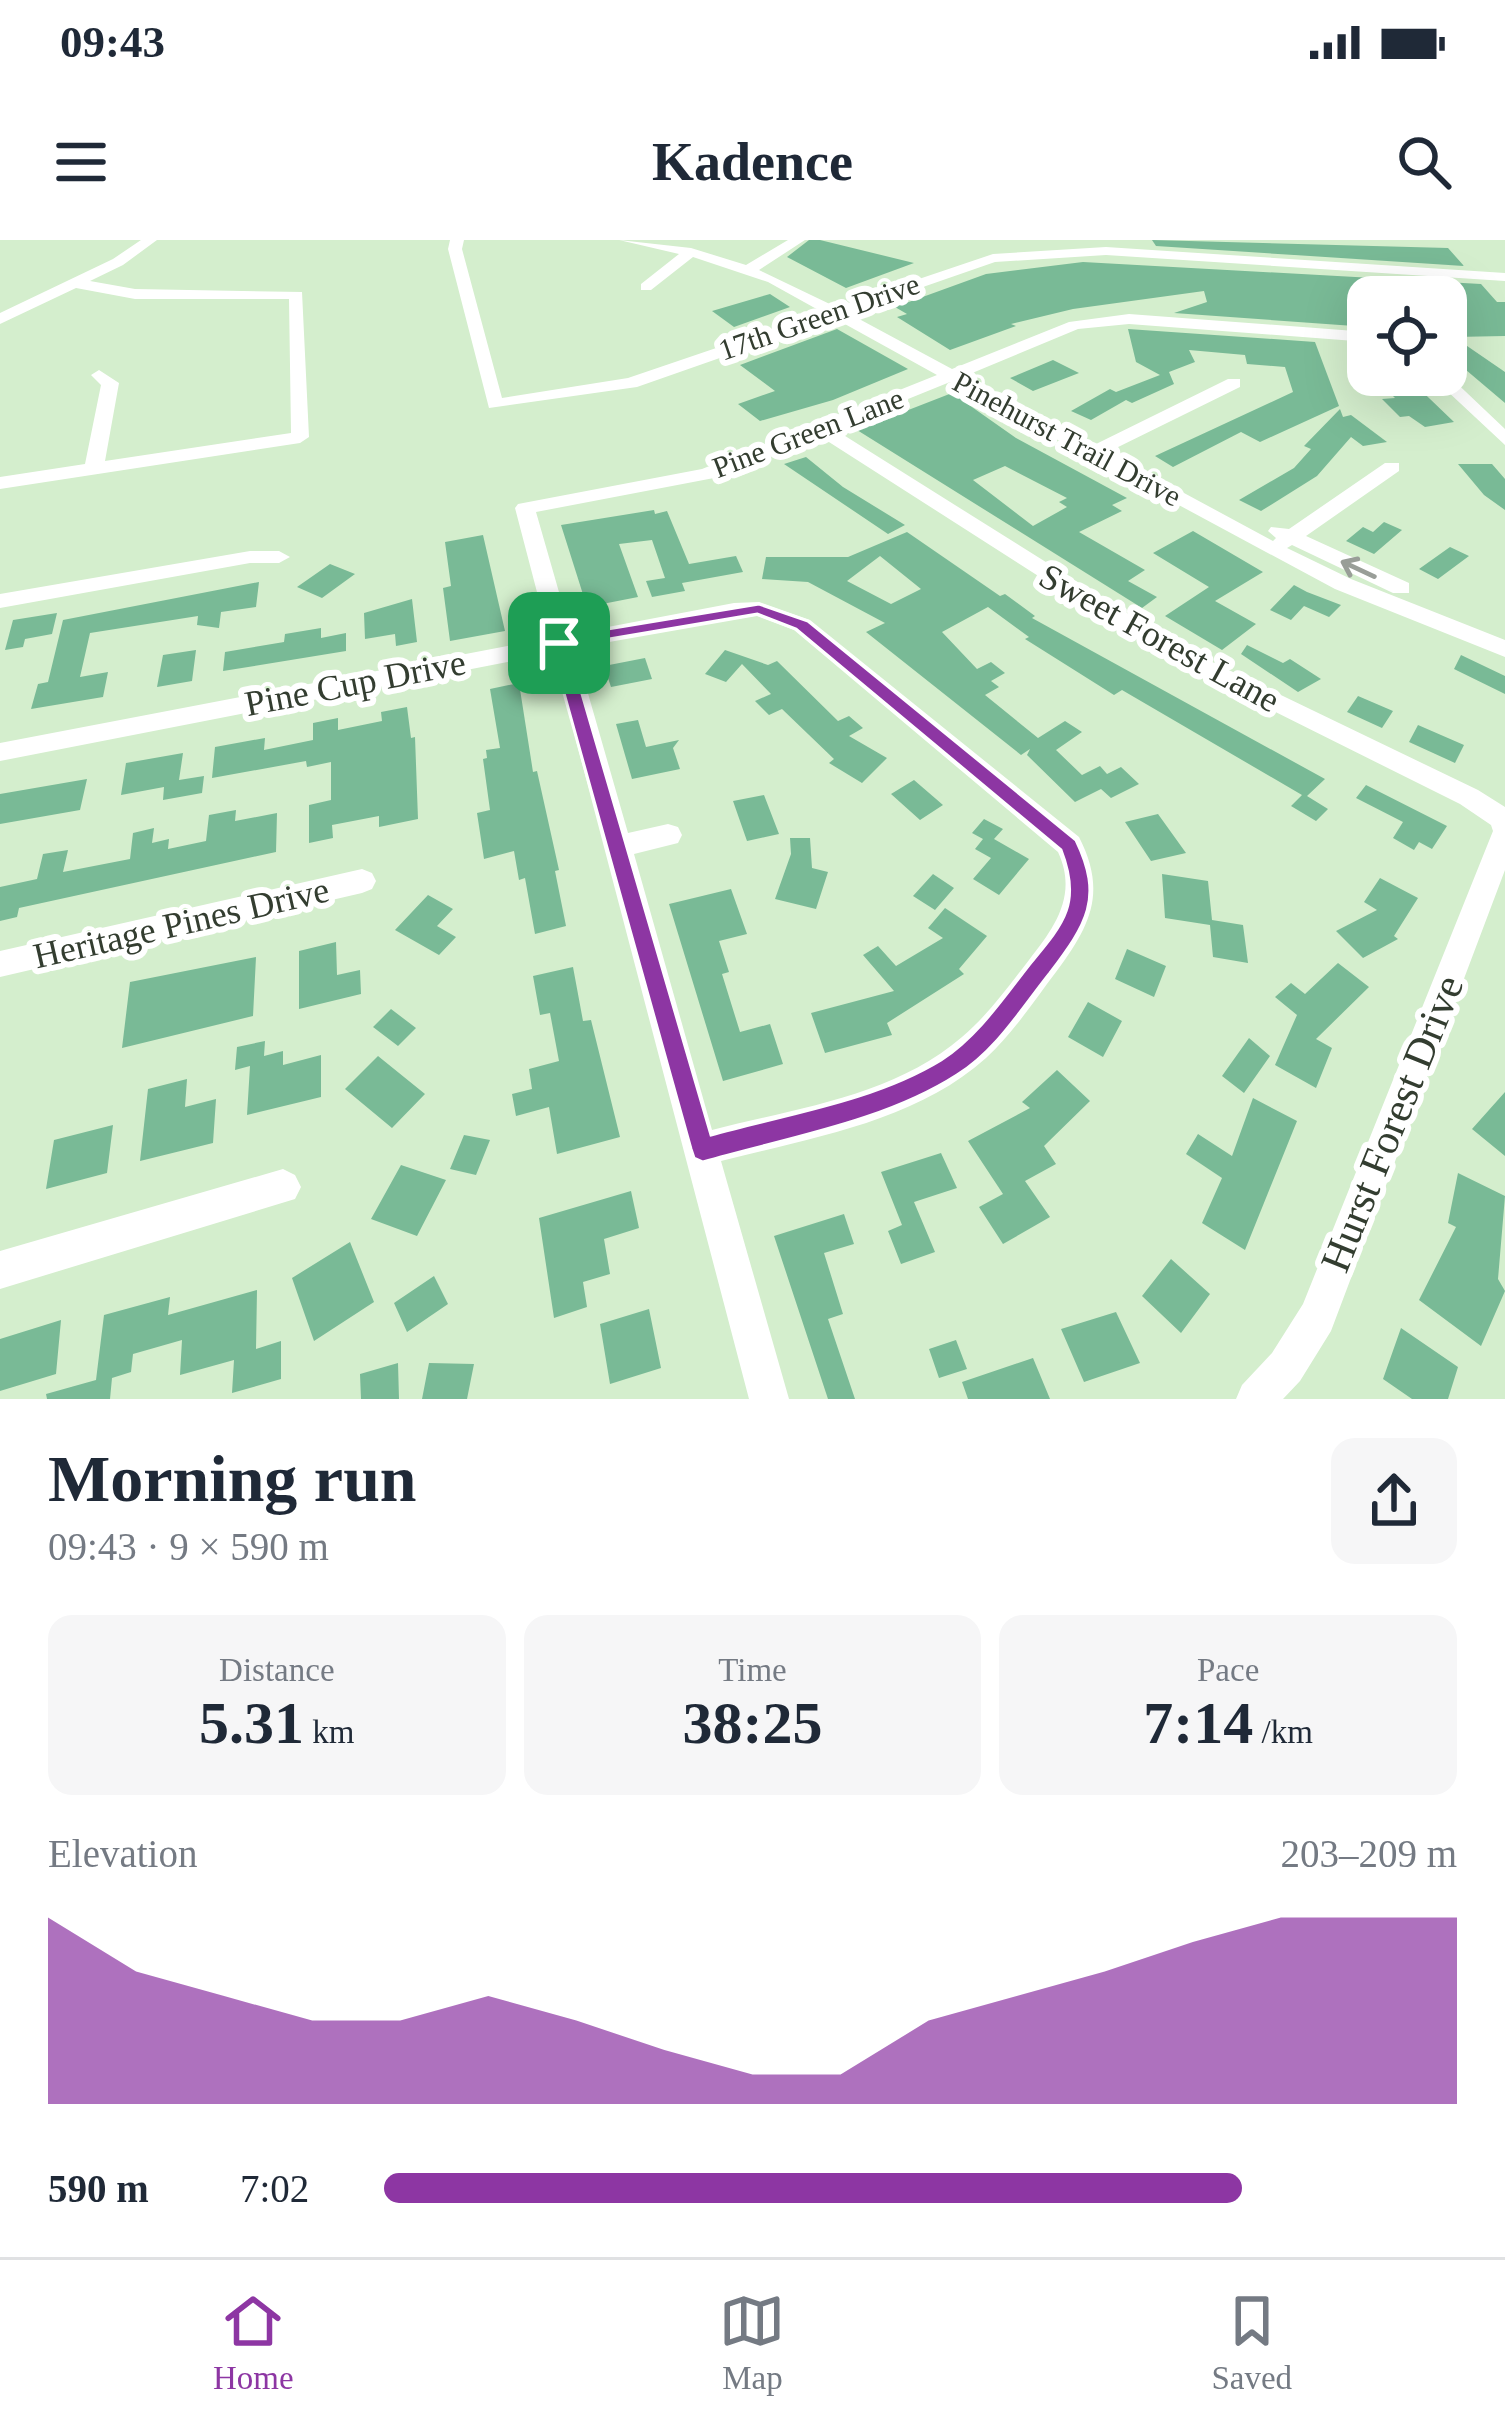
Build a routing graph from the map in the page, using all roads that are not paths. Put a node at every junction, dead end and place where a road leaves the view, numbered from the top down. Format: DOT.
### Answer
graph roads {
  1 [pos="150,240"];
  2 [pos="457,240"];
  3 [pos="626,240"];
  4 [pos="798,240"];
  5 [pos="682,246"];
  6 [pos="755,266"];
  7 [pos="1505,277"];
  8 [pos="74,283"];
  9 [pos="646,287"];
  10 [pos="840,309"];
  11 [pos="0,319"];
  12 [pos="1347,336"];
  13 [pos="959,372"];
  14 [pos="99,375"];
  15 [pos="1234,383"];
  16 [pos="1460,396"];
  17 [pos="821,429"];
  18 [pos="1505,439"];
  19 [pos="1101,449"];
  20 [pos="94,466"];
  21 [pos="1392,467"];
  22 [pos="0,483"];
  23 [pos="1281,543"];
  24 [pos="279,557"];
  25 [pos="0,601"];
  26 [pos="1505,630"];
  27 [pos="559,643"];
  28 [pos="1505,649"];
  29 [pos="0,752"];
  30 [pos="1505,831"];
  31 [pos="668,835"];
  32 [pos="615,847"];
  33 [pos="362,881"];
  34 [pos="0,964"];
  35 [pos="703,1149"];
  36 [pos="283,1187"];
  37 [pos="0,1270"];
  38 [pos="769,1399"];
  39 [pos="1256,1399"];
  1 -- 8 [label="street"];
  2 -- 10 [label="street, 17th Green Drive"];
  3 -- 5 [label="street, Pinehurst Trail Drive"];
  4 -- 6 [label="street"];
  5 -- 6 [label="street, Pinehurst Trail Drive"];
  5 -- 9 [label="street"];
  6 -- 10 [label="street, Pinehurst Trail Drive"];
  7 -- 10 [label="street, 17th Green Drive"];
  8 -- 11 [label="street"];
  8 -- 20 [label="street"];
  10 -- 13 [label="street, Pinehurst Trail Drive"];
  12 -- 13 [label="street, Pine Green Lane"];
  13 -- 17 [label="street, Pine Green Lane"];
  13 -- 19 [label="street, Pinehurst Trail Drive"];
  14 -- 20 [label="street"];
  15 -- 19 [label="street"];
  16 -- 18 [label="street"];
  17 -- 27 [label="street, Pine Green Lane"];
  17 -- 30 [label="street, Sweet Forest Lane"];
  19 -- 23 [label="street, Pinehurst Trail Drive"];
  20 -- 22 [label="street"];
  21 -- 23 [label="street"];
  26 -- 23 [label="street, Pinehurst Trail Drive, one-way"];
  23 -- 28 [label="street, Pinehurst Trail Drive"];
  24 -- 25 [label="street"];
  27 -- 29 [label="street, Pine Cup Drive"];
  27 -- 32 [label="street"];
  27 -- 35 [label="street, Pine Cup Drive"];
  30 -- 39 [label="street, Hurst Forest Drive"];
  31 -- 32 [label="street"];
  32 -- 35 [label="street"];
  33 -- 34 [label="street, Heritage Pines Drive"];
  35 -- 38 [label="street"];
  36 -- 37 [label="street"];
}
